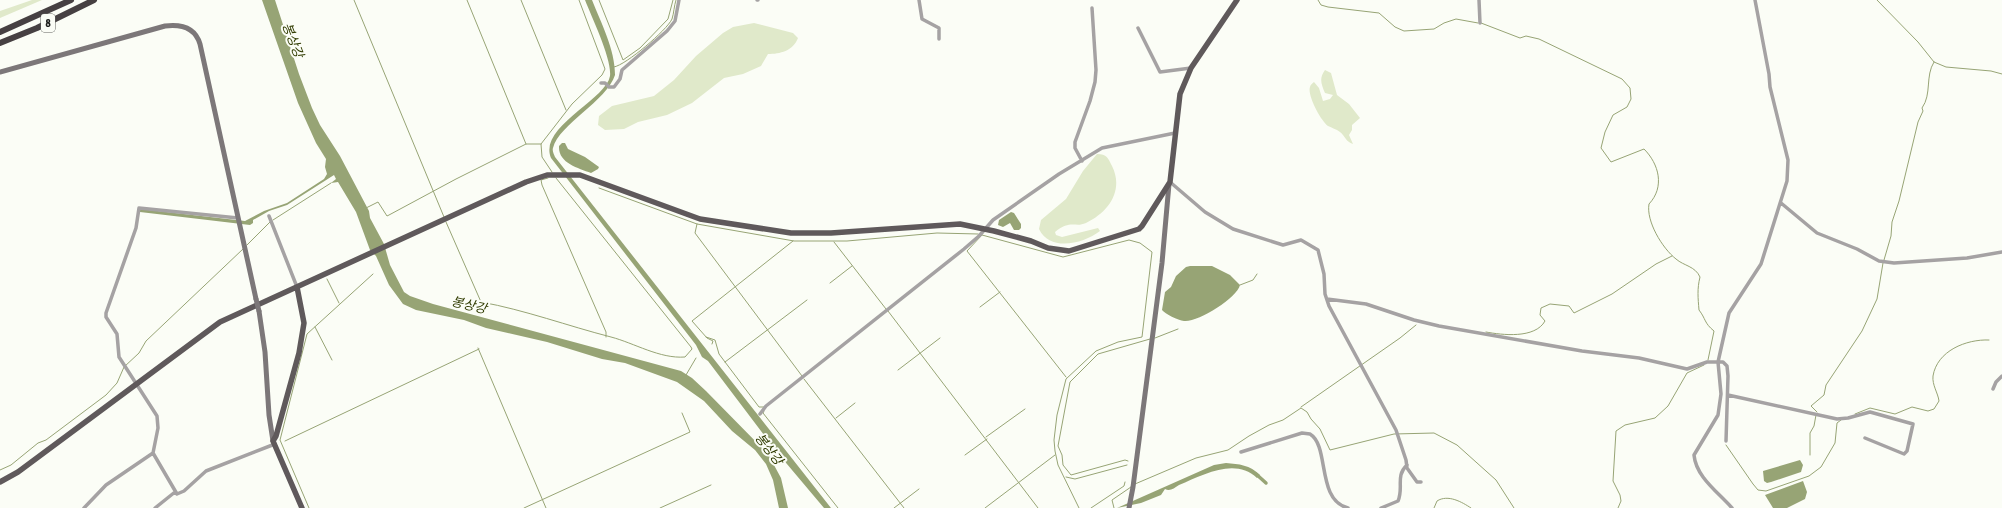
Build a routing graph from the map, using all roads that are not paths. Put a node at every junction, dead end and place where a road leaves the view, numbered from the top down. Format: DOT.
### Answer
graph roads {
  1 [pos="71,0"];
  2 [pos="94,0"];
  3 [pos="679,0"];
  4 [pos="919,0"];
  5 [pos="1237,0"];
  6 [pos="1479,0"];
  7 [pos="1755,0"];
  8 [pos="1092,8"];
  9 [pos="1480,23"];
  10 [pos="1138,28"];
  11 [pos="0,32"];
  12 [pos="939,39"];
  13 [pos="0,43"];
  14 [pos="1191,68"];
  15 [pos="0,72"];
  16 [pos="603,83"];
  17 [pos="1175,133"];
  18 [pos="1082,160"];
  19 [pos="1170,182"];
  20 [pos="1781,203"];
  21 [pos="268,216"];
  22 [pos="238,219"];
  23 [pos="982,232"];
  24 [pos="2002,252"];
  25 [pos="294,289"];
  26 [pos="1327,299"];
  27 [pos="1718,362"];
  28 [pos="2002,376"];
  29 [pos="136,385"];
  30 [pos="1993,389"];
  31 [pos="1728,395"];
  32 [pos="760,414"];
  33 [pos="1865,438"];
  34 [pos="1726,442"];
  35 [pos="274,443"];
  36 [pos="1241,452"];
  37 [pos="153,453"];
  38 [pos="1407,465"];
  39 [pos="0,482"];
  40 [pos="1421,482"];
  41 [pos="175,492"];
  42 [pos="84,508"];
  43 [pos="155,508"];
  44 [pos="302,508"];
  45 [pos="1129,508"];
  46 [pos="1348,508"];
  47 [pos="1381,508"];
  48 [pos="1732,508"];
  1 -- 11 [label="highway, 8"];
  2 -- 13 [label="highway, 8"];
  3 -- 16 [label="street"];
  4 -- 12 [label="street"];
  5 -- 14 [label="main road"];
  6 -- 9 [label="street"];
  7 -- 20 [label="street"];
  8 -- 18 [label="street"];
  10 -- 14 [label="street"];
  14 -- 17 [label="main road"];
  15 -- 22 [label="main road"];
  17 -- 18 [label="street"];
  17 -- 19 [label="main road"];
  18 -- 23 [label="street"];
  19 -- 23 [label="main road"];
  19 -- 26 [label="street"];
  19 -- 45 [label="main road"];
  20 -- 24 [label="street"];
  20 -- 27 [label="street"];
  21 -- 25 [label="street"];
  22 -- 29 [label="street"];
  22 -- 35 [label="main road, bridge"];
  23 -- 25 [label="main road"];
  23 -- 32 [label="street"];
  25 -- 29 [label="main road"];
  25 -- 35 [label="main road"];
  26 -- 27 [label="street"];
  26 -- 38 [label="street"];
  27 -- 31 [label="street"];
  27 -- 48 [label="street"];
  28 -- 30 [label="street"];
  29 -- 37 [label="street"];
  29 -- 39 [label="main road"];
  31 -- 33 [label="street"];
  31 -- 34 [label="street"];
  35 -- 41 [label="street"];
  35 -- 44 [label="main road"];
  36 -- 46 [label="street"];
  37 -- 41 [label="street"];
  37 -- 42 [label="street"];
  38 -- 40 [label="street"];
  38 -- 47 [label="street"];
  41 -- 43 [label="street"];
}
